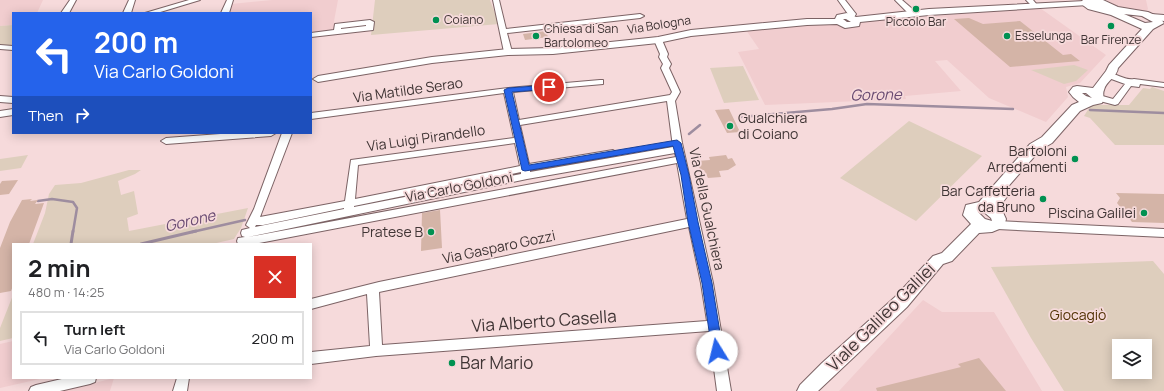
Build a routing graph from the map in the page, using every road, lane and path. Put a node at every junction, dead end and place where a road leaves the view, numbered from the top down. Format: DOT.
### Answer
graph roads {
  1 [pos="73,0"];
  2 [pos="132,0"];
  3 [pos="197,0"];
  4 [pos="230,0"];
  5 [pos="496,0"];
  6 [pos="841,0"];
  7 [pos="898,0"];
  8 [pos="1092,2"];
  9 [pos="1032,3"];
  10 [pos="66,12"];
  11 [pos="127,12"];
  12 [pos="153,12"];
  13 [pos="225,12"];
  14 [pos="913,13"];
  15 [pos="640,16"];
  16 [pos="853,18"];
  17 [pos="1158,21"];
  18 [pos="1135,23"];
  19 [pos="370,28"];
  20 [pos="504,31"];
  21 [pos="312,35"];
  22 [pos="1140,37"];
  23 [pos="658,40"];
  24 [pos="0,47"];
  25 [pos="12,48"];
  26 [pos="508,52"];
  27 [pos="1111,71"];
  28 [pos="313,80"];
  29 [pos="600,82"];
  30 [pos="1130,82"];
  31 [pos="1164,86"];
  32 [pos="508,90"];
  33 [pos="673,97"];
  34 [pos="1096,98"];
  35 [pos="0,99"];
  36 [pos="12,100"];
  37 [pos="12,112"];
  38 [pos="0,114"];
  39 [pos="312,116"];
  40 [pos="516,123"];
  41 [pos="244,134"];
  42 [pos="287,134"];
  43 [pos="168,137"];
  44 [pos="518,140"];
  45 [pos="679,150"];
  46 [pos="526,172"];
  47 [pos="349,207"];
  48 [pos="992,220"];
  49 [pos="254,221"];
  50 [pos="693,222"];
  51 [pos="1164,233"];
  52 [pos="243,239"];
  53 [pos="373,289"];
  54 [pos="312,304"];
  55 [pos="713,326"];
  56 [pos="376,351"];
  57 [pos="312,358"];
  58 [pos="86,379"];
  59 [pos="183,379"];
  60 [pos="36,391"];
  61 [pos="180,391"];
  62 [pos="723,391"];
  63 [pos="806,391"];
  1 -- 10 [label="street"];
  2 -- 11 [label="street"];
  3 -- 12 [label="street"];
  4 -- 13 [label="street"];
  5 -- 20 [label="street"];
  6 -- 16 [label="street"];
  7 -- 14 [label="street"];
  8 -- 9 [label="street, Via Bologna"];
  8 -- 17 [label="main road"];
  8 -- 18 [label="main road"];
  9 -- 14 [label="street, Via Bologna"];
  14 -- 16 [label="street, Via Bologna"];
  15 -- 20 [label="street"];
  16 -- 23 [label="street, Via Bologna"];
  17 -- 18 [label="main road"];
  17 -- 22 [label="main road"];
  18 -- 22 [label="main road"];
  19 -- 21 [label="street"];
  20 -- 26 [label="street"];
  22 -- 27 [label="main road"];
  23 -- 26 [label="street, Via Bologna"];
  23 -- 33 [label="street, Via della Gualchiera"];
  24 -- 25 [label="street"];
  26 -- 28 [label="street, Via Bologna"];
  27 -- 30 [label="street"];
  27 -- 34 [label="main road"];
  29 -- 32 [label="street, Via Matilde Serao"];
  30 -- 31 [label="street"];
  30 -- 34 [label="street"];
  32 -- 39 [label="street, Via Matilde Serao"];
  32 -- 40 [label="street"];
  33 -- 40 [label="street"];
  33 -- 45 [label="street, Via della Gualchiera"];
  34 -- 48 [label="main road"];
  35 -- 36 [label="street"];
  37 -- 38 [label="street"];
  40 -- 44 [label="street"];
  41 -- 43 [label="street"];
  42 -- 49 [label="street"];
  44 -- 46 [label="street"];
  44 -- 47 [label="street, Via Luigi Pirandello"];
  45 -- 46 [label="street, Via Carlo Goldoni"];
  45 -- 50 [label="street, Via della Gualchiera"];
  45 -- 52 [label="street, Via Carlo Goldoni"];
  46 -- 47 [label="street, Via Carlo Goldoni"];
  47 -- 49 [label="street, Via Carlo Goldoni"];
  47 -- 52 [label="street, Via Carlo Goldoni"];
  48 -- 51 [label="street"];
  48 -- 63 [label="main road, Viale Galileo Galilei"];
  49 -- 52 [label="street"];
  50 -- 53 [label="street, Via Gasparo Gozzi"];
  50 -- 55 [label="street, Via della Gualchiera"];
  53 -- 54 [label="street, Via Gasparo Gozzi"];
  53 -- 56 [label="street"];
  55 -- 56 [label="street, Via Alberto Casella"];
  55 -- 62 [label="street, Via della Gualchiera"];
  56 -- 57 [label="street, Via Alberto Casella"];
  58 -- 60 [label="street"];
  59 -- 61 [label="street"];
}
